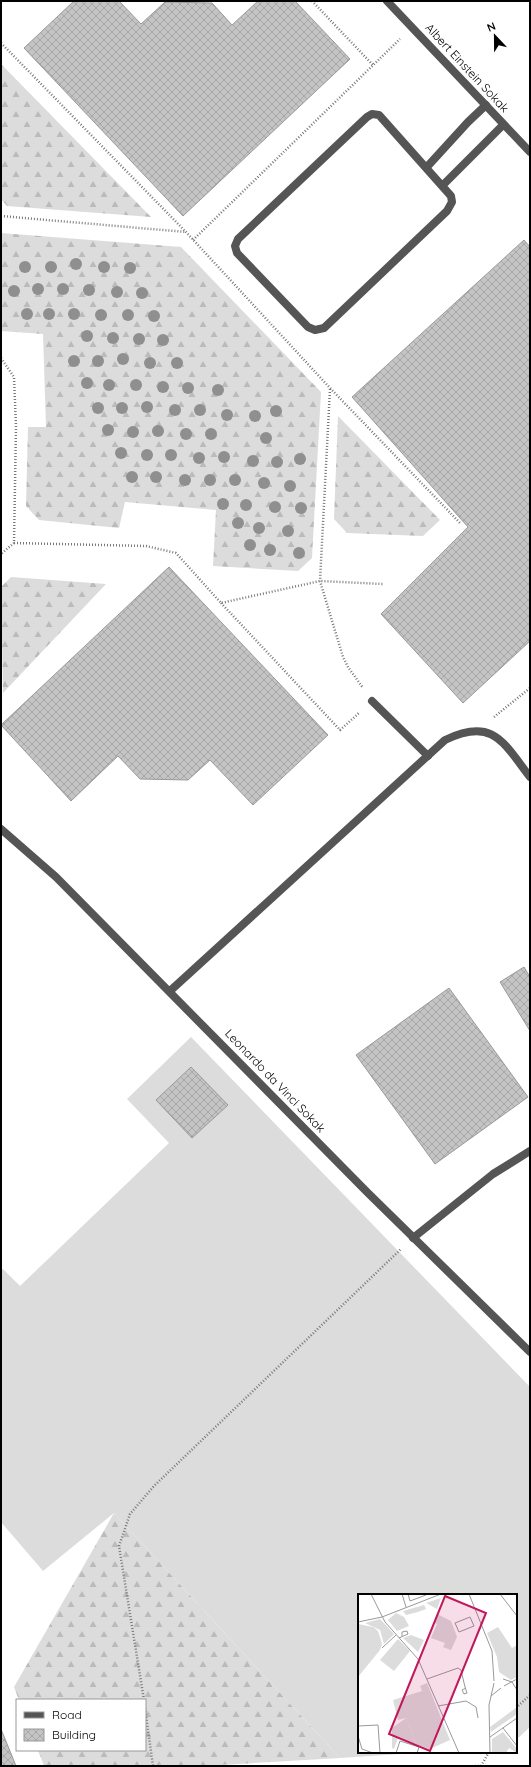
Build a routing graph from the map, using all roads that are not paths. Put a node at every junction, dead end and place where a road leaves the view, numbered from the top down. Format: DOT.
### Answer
graph roads {
  1 [pos="387,1"];
  2 [pos="486,105"];
  3 [pos="504,125"];
  4 [pos="530,152"];
  5 [pos="426,168"];
  6 [pos="442,186"];
  7 [pos="372,701"];
  8 [pos="428,756"];
  9 [pos="530,777"];
  10 [pos="1,829"];
  11 [pos="170,991"];
  12 [pos="530,1151"];
  13 [pos="413,1238"];
  14 [pos="530,1352"];
  1 -- 2 [label="street, Albert Einstein Sokak"];
  2 -- 3 [label="street, Albert Einstein Sokak"];
  2 -- 5 [label="street"];
  3 -- 4 [label="street, Albert Einstein Sokak"];
  3 -- 6 [label="street"];
  5 -- 6 [label="street"];
  5 -- 6 [label="street"];
  7 -- 8 [label="street"];
  8 -- 9 [label="street"];
  8 -- 11 [label="street"];
  10 -- 11 [label="street, Leonardo da Vinci Sokak"];
  11 -- 13 [label="street, Leonardo da Vinci Sokak"];
  12 -- 13 [label="street"];
  13 -- 14 [label="street, Leonardo da Vinci Sokak"];
}
